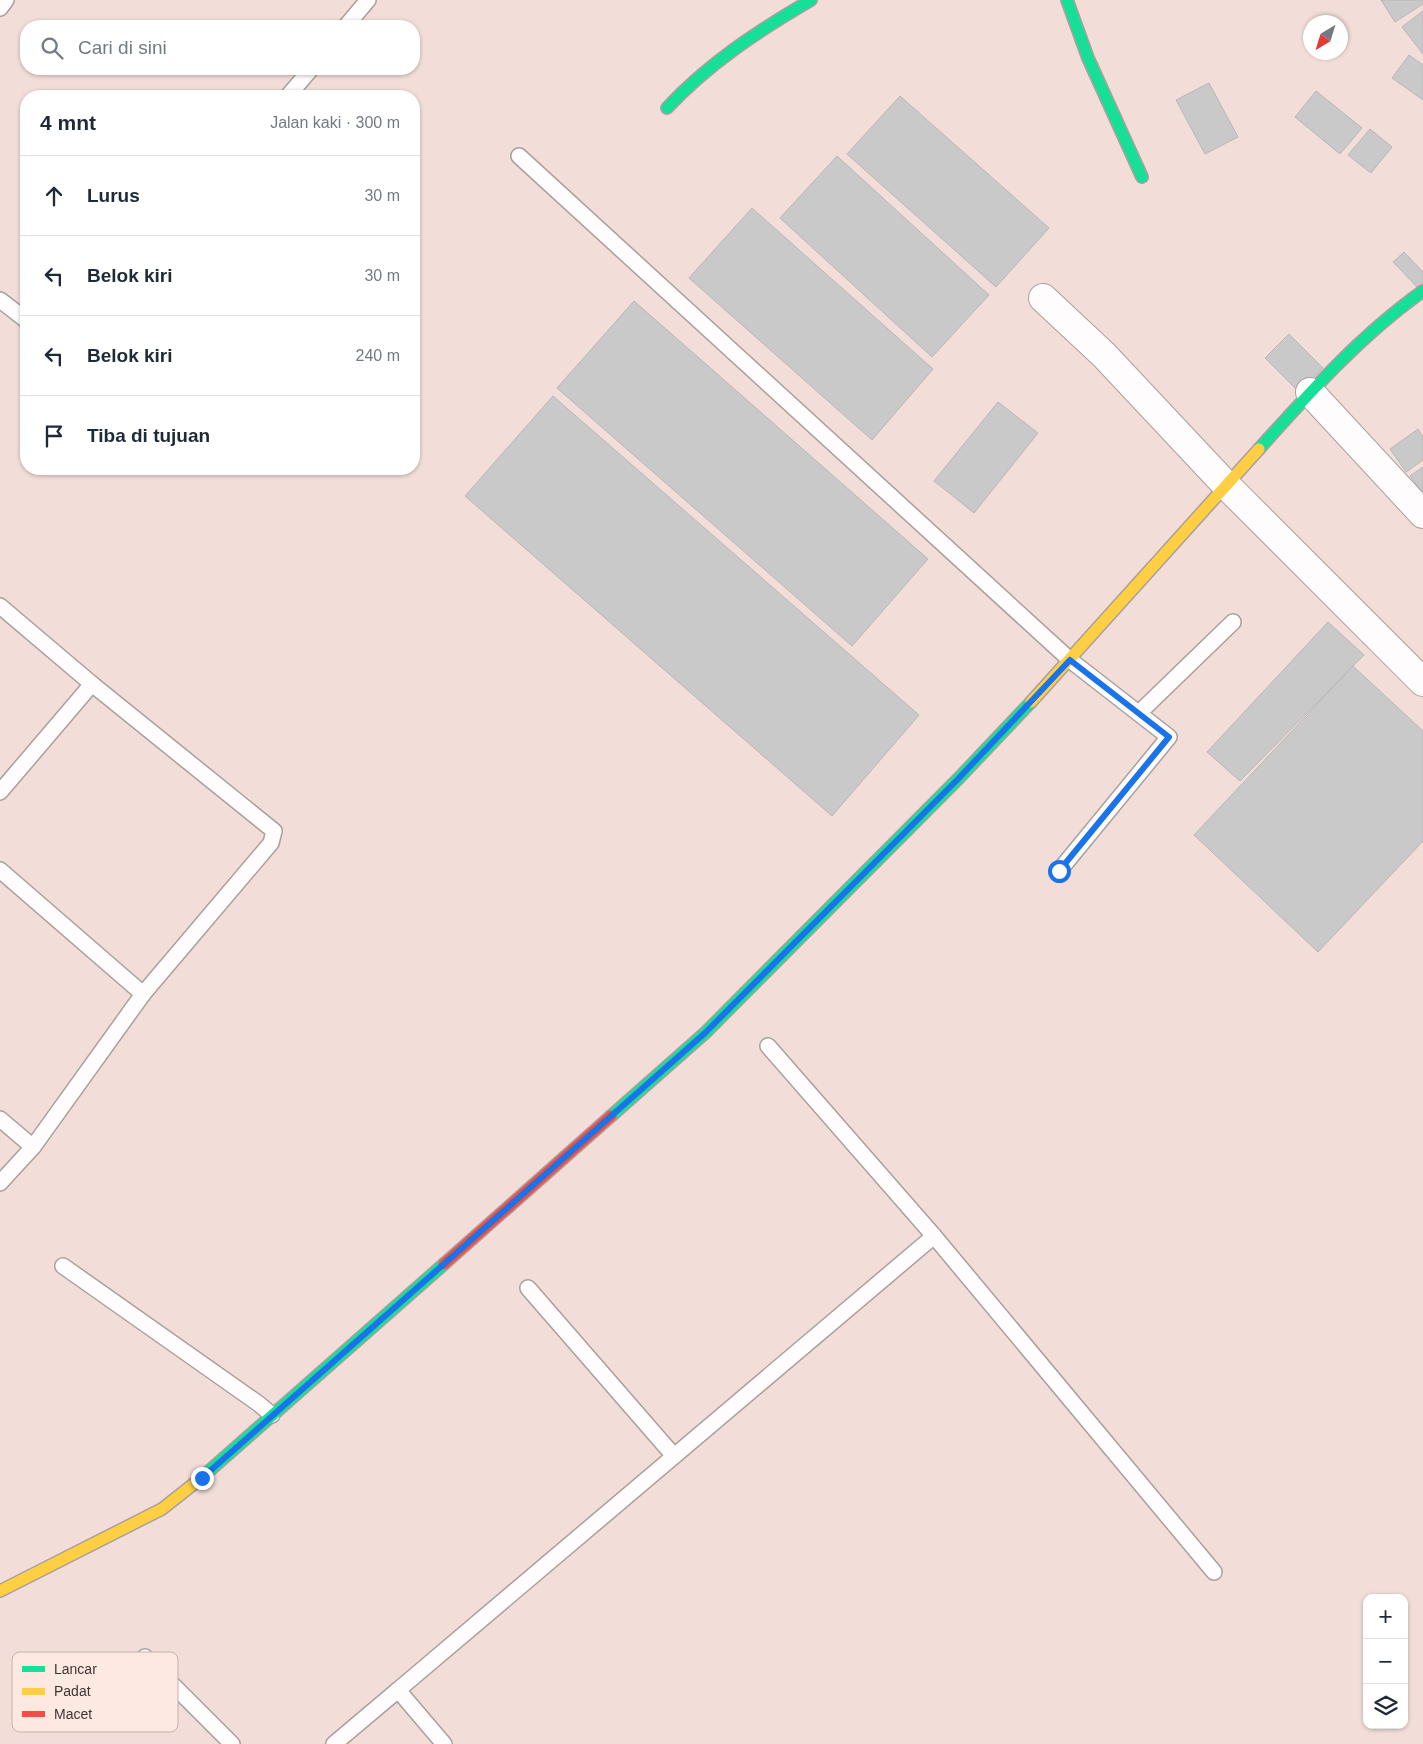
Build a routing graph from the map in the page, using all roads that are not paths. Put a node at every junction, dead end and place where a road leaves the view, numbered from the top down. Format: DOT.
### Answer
graph roads {
  1 [pos="6,0"];
  2 [pos="368,0"];
  3 [pos="811,0"];
  4 [pos="1067,0"];
  5 [pos="0,8"];
  6 [pos="351,20"];
  7 [pos="306,75"];
  8 [pos="293,90"];
  9 [pos="666,108"];
  10 [pos="519,156"];
  11 [pos="1142,178"];
  12 [pos="1423,290"];
  13 [pos="1043,298"];
  14 [pos="0,300"];
  15 [pos="20,315"];
  16 [pos="1310,392"];
  17 [pos="1226,485"];
  18 [pos="1423,514"];
  19 [pos="0,606"];
  20 [pos="1233,622"];
  21 [pos="1070,660"];
  22 [pos="1423,682"];
  23 [pos="92,684"];
  24 [pos="1139,713"];
  25 [pos="0,792"];
  26 [pos="0,870"];
  27 [pos="1059,871"];
  28 [pos="143,994"];
  29 [pos="768,1046"];
  30 [pos="0,1119"];
  31 [pos="33,1147"];
  32 [pos="0,1183"];
  33 [pos="934,1236"];
  34 [pos="63,1266"];
  35 [pos="528,1288"];
  36 [pos="272,1415"];
  37 [pos="674,1456"];
  38 [pos="1214,1572"];
  39 [pos="0,1591"];
  40 [pos="178,1690"];
  41 [pos="398,1690"];
  42 [pos="232,1744"];
  43 [pos="334,1744"];
  44 [pos="444,1744"];
  1 -- 5 [label="lane"];
  2 -- 6 [label="lane"];
  3 -- 9 [label="street"];
  4 -- 11 [label="street"];
  7 -- 8 [label="lane"];
  10 -- 21 [label="lane"];
  12 -- 16 [label="street"];
  13 -- 17 [label="street"];
  14 -- 15 [label="lane"];
  16 -- 17 [label="street"];
  16 -- 18 [label="street"];
  17 -- 21 [label="street"];
  17 -- 22 [label="street"];
  19 -- 23 [label="lane"];
  20 -- 24 [label="lane"];
  21 -- 24 [label="lane"];
  21 -- 36 [label="street"];
  23 -- 25 [label="lane"];
  23 -- 28 [label="lane"];
  24 -- 27 [label="lane"];
  26 -- 28 [label="lane"];
  28 -- 31 [label="lane"];
  29 -- 33 [label="lane"];
  30 -- 31 [label="lane"];
  31 -- 32 [label="lane"];
  33 -- 37 [label="lane"];
  33 -- 38 [label="lane"];
  34 -- 36 [label="lane"];
  35 -- 37 [label="lane"];
  36 -- 39 [label="street"];
  37 -- 41 [label="lane"];
  40 -- 42 [label="lane"];
  41 -- 43 [label="lane"];
  41 -- 44 [label="lane"];
}
